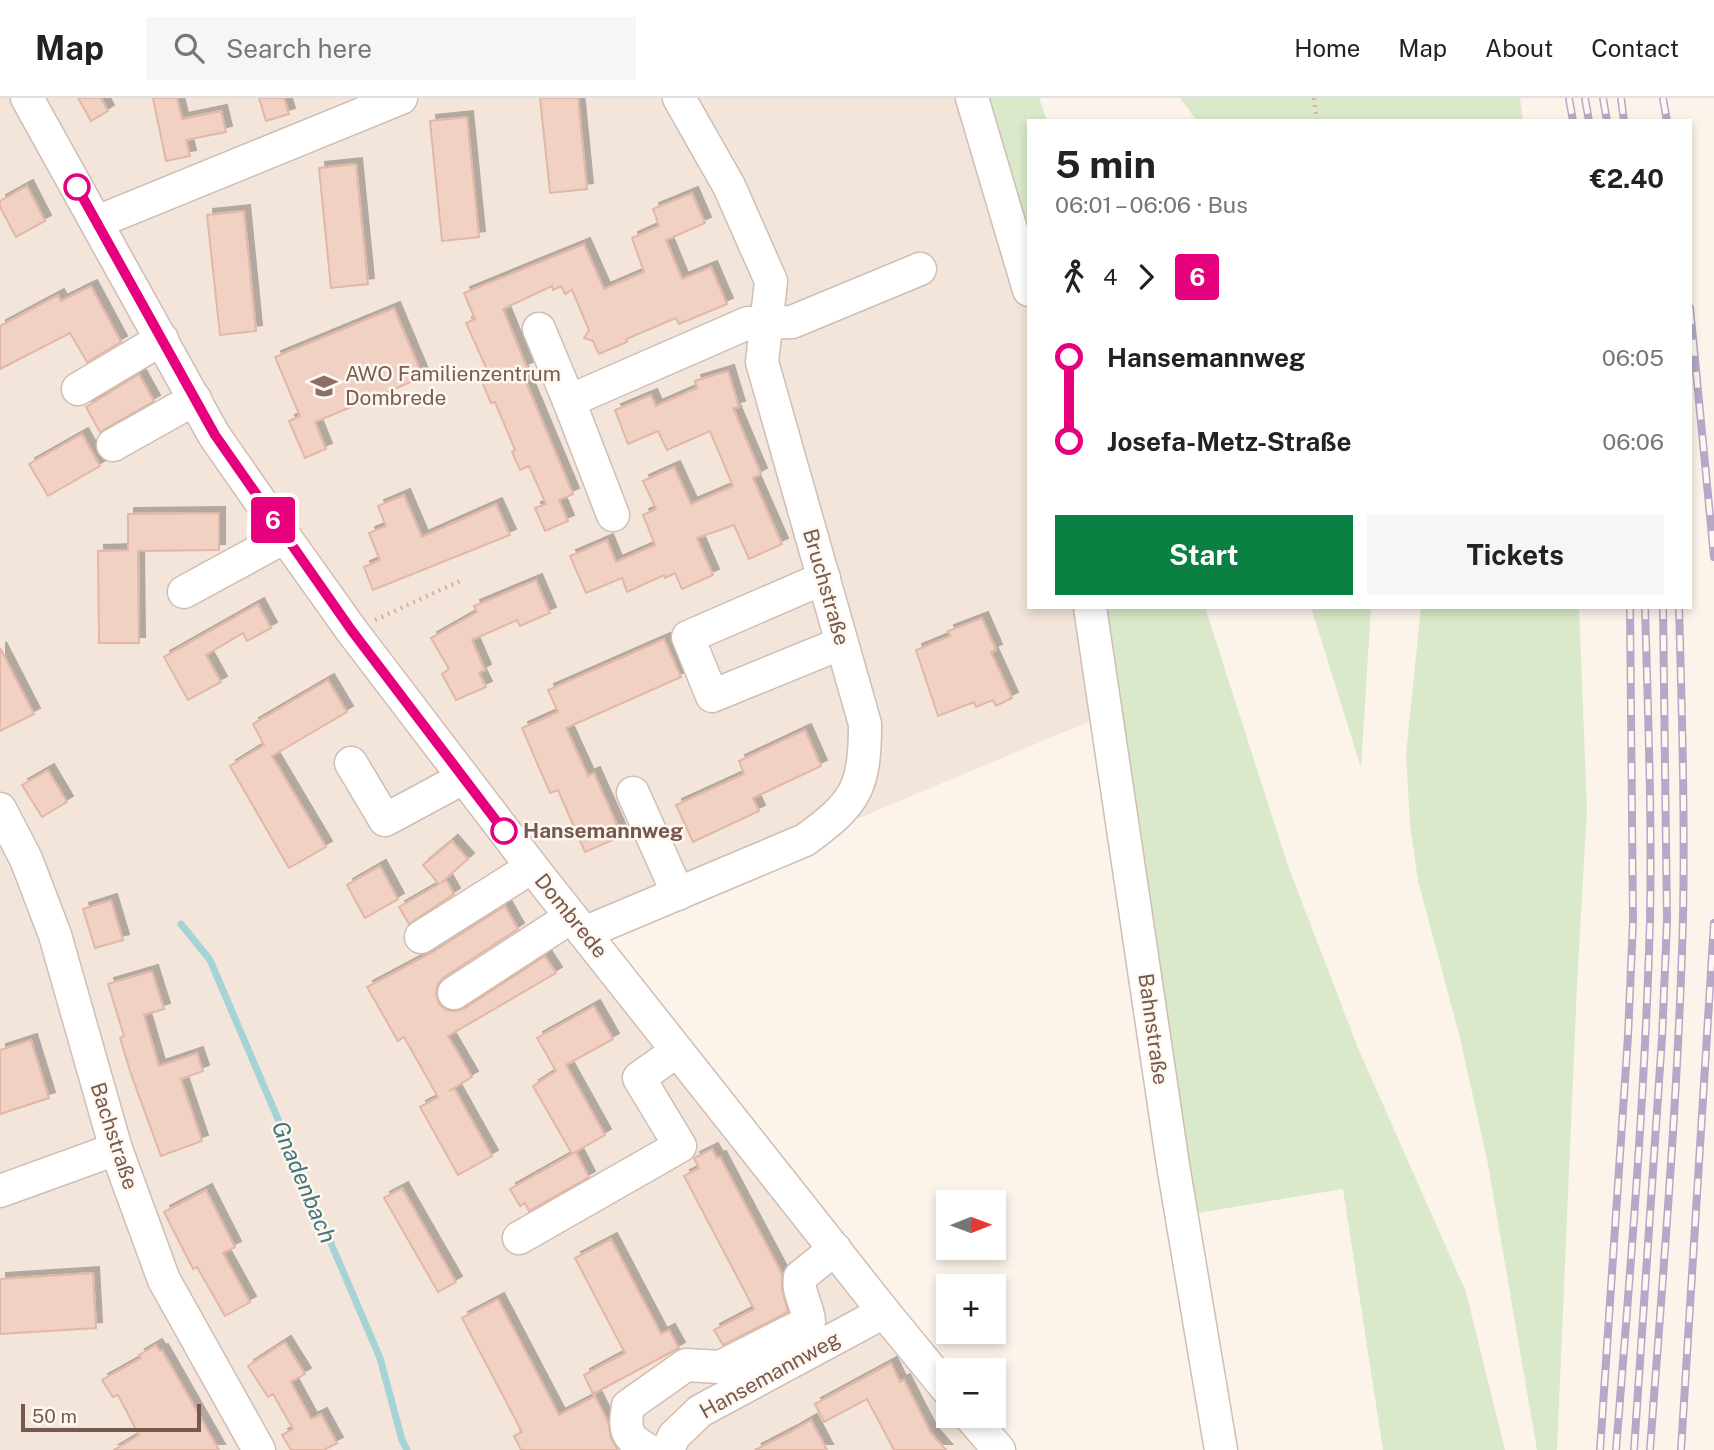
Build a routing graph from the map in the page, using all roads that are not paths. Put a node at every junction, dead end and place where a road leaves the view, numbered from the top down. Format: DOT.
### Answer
graph roads {
  1 [pos="27,98"];
  2 [pos="401,98"];
  3 [pos="679,98"];
  4 [pos="972,98"];
  5 [pos="97,222"];
  6 [pos="920,269"];
  7 [pos="1027,283"];
  8 [pos="766,323"];
  9 [pos="539,329"];
  10 [pos="162,339"];
  11 [pos="78,389"];
  12 [pos="195,400"];
  13 [pos="569,401"];
  14 [pos="113,445"];
  15 [pos="613,515"];
  16 [pos="285,537"];
  17 [pos="824,578"];
  18 [pos="184,592"];
  19 [pos="1090,609"];
  20 [pos="842,643"];
  21 [pos="351,762"];
  22 [pos="463,778"];
  23 [pos="633,793"];
  24 [pos="0,808"];
  25 [pos="532,867"];
  26 [pos="678,894"];
  27 [pos="578,925"];
  28 [pos="421,937"];
  29 [pos="454,993"];
  30 [pos="677,1051"];
  31 [pos="116,1149"];
  32 [pos="0,1191"];
  33 [pos="519,1238"];
  34 [pos="835,1249"];
  35 [pos="884,1312"];
  36 [pos="816,1333"];
  37 [pos="936,1375"];
  38 [pos="727,1380"];
  39 [pos="980,1428"];
  40 [pos="259,1450"];
  41 [pos="648,1450"];
  42 [pos="668,1450"];
  43 [pos="999,1450"];
  44 [pos="1221,1450"];
  1 -- 5 [label="street, Dombrede"];
  2 -- 5 [label="street"];
  3 -- 8 [label="street, Bruchstraße"];
  4 -- 7 [label="street"];
  5 -- 10 [label="street, Dombrede"];
  6 -- 8 [label="street"];
  8 -- 13 [label="street"];
  8 -- 17 [label="street, Bruchstraße"];
  9 -- 13 [label="street"];
  10 -- 11 [label="street"];
  10 -- 12 [label="street, Dombrede"];
  12 -- 14 [label="street"];
  12 -- 16 [label="street, Dombrede"];
  13 -- 15 [label="street"];
  16 -- 18 [label="street"];
  16 -- 22 [label="street, Dombrede"];
  17 -- 20 [label="street, Bruchstraße"];
  17 -- 20 [label="street"];
  19 -- 44 [label="street, Bahnstraße"];
  20 -- 26 [label="street, Bruchstraße"];
  21 -- 22 [label="street"];
  22 -- 25 [label="street, Dombrede"];
  23 -- 26 [label="street"];
  24 -- 31 [label="street, Bachstraße"];
  25 -- 27 [label="street, Dombrede"];
  25 -- 28 [label="street"];
  26 -- 27 [label="street, Bruchstraße"];
  27 -- 29 [label="street, Bruchstraße"];
  27 -- 30 [label="street, Dombrede"];
  30 -- 33 [label="street"];
  30 -- 34 [label="street, Dombrede"];
  31 -- 32 [label="street"];
  31 -- 40 [label="street, Bachstraße"];
  34 -- 35 [label="street, Dombrede"];
  34 -- 36 [label="street"];
  35 -- 36 [label="street, Hansemannweg"];
  35 -- 37 [label="street, Dombrede"];
  36 -- 38 [label="street, Hansemannweg"];
  38 -- 41 [label="street"];
  38 -- 42 [label="street, Hansemannweg"];
  39 -- 43 [label="street"];
}
